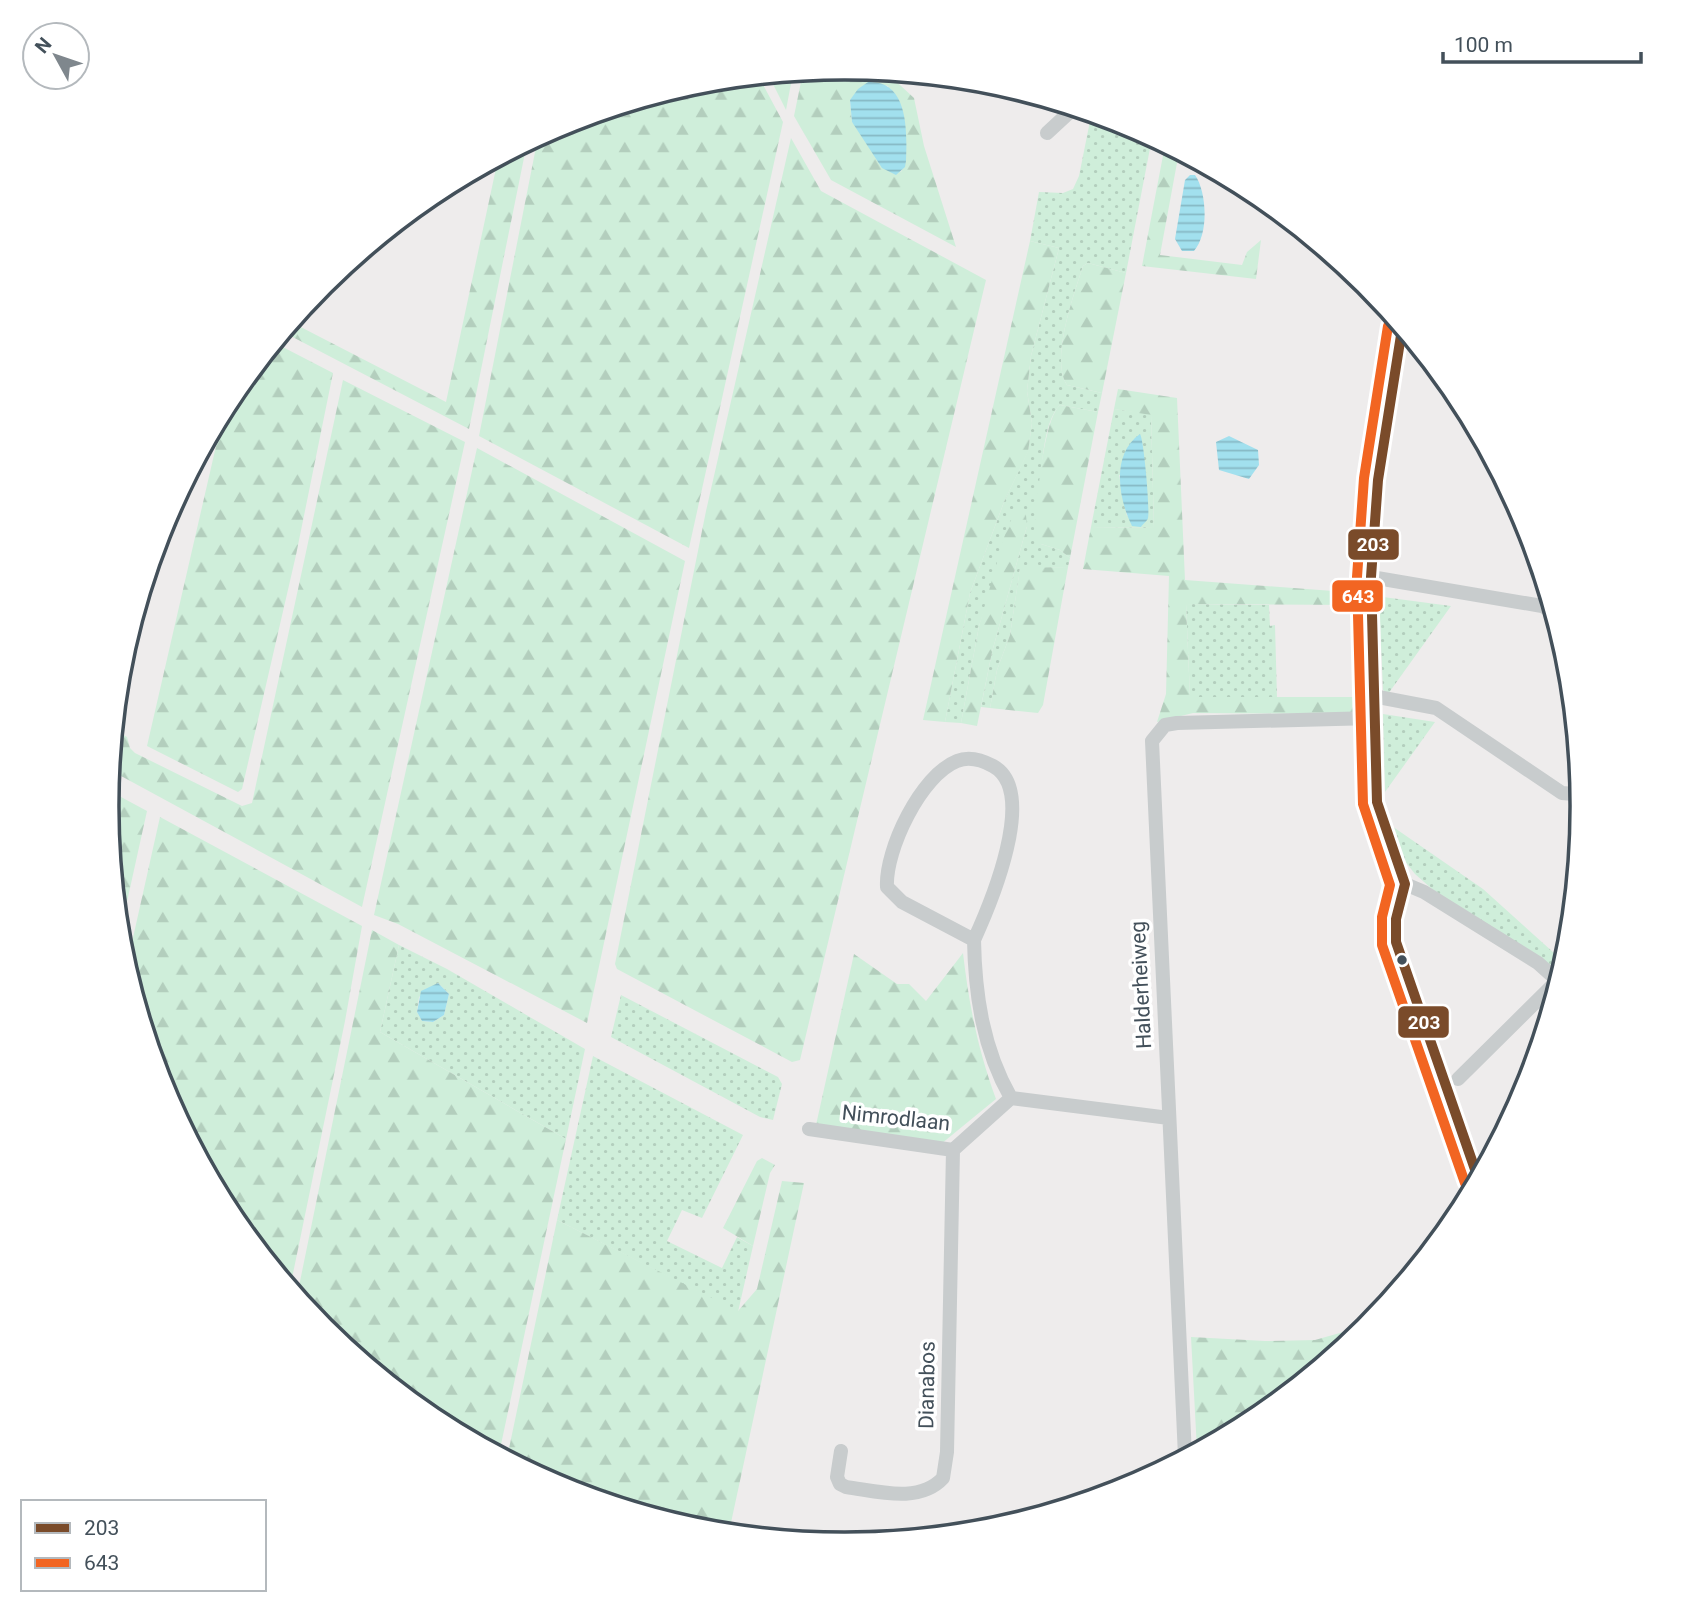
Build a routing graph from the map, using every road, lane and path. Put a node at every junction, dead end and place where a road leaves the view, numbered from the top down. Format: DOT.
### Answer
graph roads {
  1 [pos="1065,115"];
  2 [pos="1047,133"];
  3 [pos="1401,342"];
  4 [pos="1371,577"];
  5 [pos="1540,602"];
  6 [pos="1373,696"];
  7 [pos="1373,718"];
  8 [pos="1569,794"];
  9 [pos="1405,884"];
  10 [pos="974,940"];
  11 [pos="1550,973"];
  12 [pos="1545,993"];
  13 [pos="1458,1079"];
  14 [pos="1011,1098"];
  15 [pos="1169,1118"];
  16 [pos="809,1129"];
  17 [pos="953,1150"];
  18 [pos="1474,1166"];
  19 [pos="1185,1446"];
  20 [pos="841,1451"];
  1 -- 2 [label="street"];
  3 -- 4 [label="street"];
  4 -- 5 [label="street"];
  4 -- 6 [label="street"];
  6 -- 7 [label="street"];
  6 -- 8 [label="street"];
  7 -- 9 [label="street"];
  7 -- 15 [label="street, Halderheiweg"];
  9 -- 11 [label="street"];
  9 -- 18 [label="street"];
  10 -- 10 [label="street"];
  10 -- 14 [label="street"];
  12 -- 13 [label="street"];
  14 -- 15 [label="street"];
  14 -- 17 [label="street, Nimrodlaan"];
  15 -- 19 [label="street, Halderheiweg"];
  16 -- 17 [label="street, Nimrodlaan"];
  17 -- 20 [label="street, Dianabos"];
}
